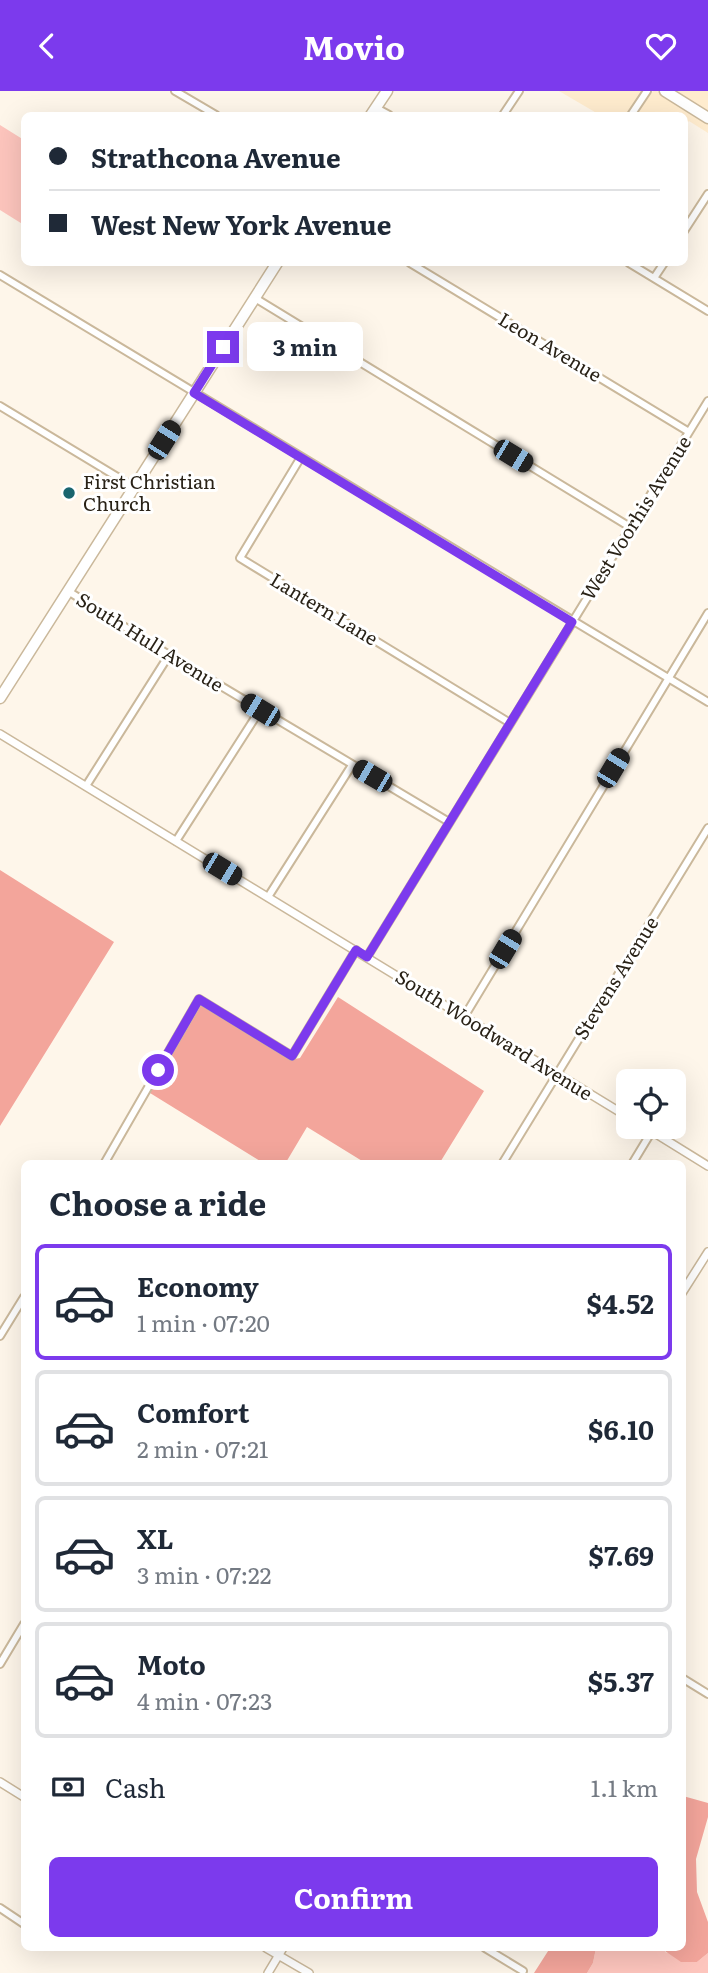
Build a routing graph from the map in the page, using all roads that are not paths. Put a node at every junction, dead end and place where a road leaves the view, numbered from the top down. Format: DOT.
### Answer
graph roads {
  1 [pos="175,91"];
  2 [pos="387,91"];
  3 [pos="519,91"];
  4 [pos="648,91"];
  5 [pos="665,91"];
  6 [pos="211,112"];
  7 [pos="374,112"];
  8 [pos="505,112"];
  9 [pos="633,112"];
  10 [pos="708,118"];
  11 [pos="708,194"];
  12 [pos="688,225"];
  13 [pos="275,266"];
  14 [pos="415,266"];
  15 [pos="634,266"];
  16 [pos="662,266"];
  17 [pos="0,275"];
  18 [pos="654,278"];
  19 [pos="255,298"];
  20 [pos="708,311"];
  21 [pos="194,393"];
  22 [pos="708,401"];
  23 [pos="0,407"];
  24 [pos="689,432"];
  25 [pos="301,457"];
  26 [pos="134,487"];
  27 [pos="631,527"];
  28 [pos="68,591"];
  29 [pos="708,613"];
  30 [pos="572,622"];
  31 [pos="169,655"];
  32 [pos="668,678"];
  33 [pos="0,698"];
  34 [pos="708,702"];
  35 [pos="260,710"];
  36 [pos="510,723"];
  37 [pos="0,734"];
  38 [pos="352,765"];
  39 [pos="86,786"];
  40 [pos="449,822"];
  41 [pos="708,828"];
  42 [pos="176,841"];
  43 [pos="268,897"];
  44 [pos="356,950"];
  45 [pos="367,957"];
  46 [pos="464,1017"];
  47 [pos="557,1074"];
  48 [pos="616,1110"];
  49 [pos="643,1139"];
  50 [pos="664,1139"];
  51 [pos="106,1160"];
  52 [pos="504,1160"];
  53 [pos="634,1160"];
  54 [pos="708,1166"];
  55 [pos="708,1252"];
  56 [pos="686,1287"];
  57 [pos="21,1302"];
  58 [pos="0,1336"];
  59 [pos="21,1629"];
  60 [pos="0,1664"];
  61 [pos="686,1680"];
  62 [pos="708,1693"];
  63 [pos="0,1782"];
  64 [pos="21,1795"];
  65 [pos="0,1908"];
  66 [pos="21,1922"];
  67 [pos="270,1951"];
  68 [pos="281,1951"];
  69 [pos="490,1951"];
  70 [pos="278,1956"];
  71 [pos="523,1971"];
  72 [pos="268,1973"];
  73 [pos="309,1973"];
  1 -- 6 [label="street"];
  2 -- 7 [label="main road"];
  3 -- 8 [label="street"];
  4 -- 9 [label="street"];
  5 -- 10 [label="main road"];
  11 -- 12 [label="street"];
  13 -- 19 [label="main road"];
  14 -- 24 [label="street, Leon Avenue"];
  15 -- 18 [label="street"];
  16 -- 18 [label="street"];
  17 -- 21 [label="street"];
  18 -- 20 [label="street"];
  19 -- 21 [label="main road"];
  19 -- 27 [label="street"];
  21 -- 25 [label="street"];
  21 -- 26 [label="main road"];
  22 -- 24 [label="street, West Voorhis Avenue"];
  23 -- 26 [label="street"];
  24 -- 27 [label="street, West Voorhis Avenue"];
  25 -- 30 [label="street"];
  25 -- 36 [label="street, Lantern Lane"];
  26 -- 28 [label="main road"];
  27 -- 30 [label="street, West Voorhis Avenue"];
  28 -- 31 [label="street, South Hull Avenue"];
  28 -- 33 [label="main road"];
  29 -- 32 [label="street"];
  30 -- 32 [label="street"];
  30 -- 36 [label="street, West Voorhis Avenue"];
  31 -- 35 [label="street, South Hull Avenue"];
  31 -- 39 [label="street"];
  32 -- 34 [label="street"];
  32 -- 46 [label="street"];
  35 -- 38 [label="street, South Hull Avenue"];
  35 -- 42 [label="street"];
  36 -- 40 [label="street, West Voorhis Avenue"];
  37 -- 39 [label="street, South Woodward Avenue"];
  38 -- 40 [label="street, South Hull Avenue"];
  38 -- 43 [label="street"];
  39 -- 42 [label="street, South Woodward Avenue"];
  40 -- 45 [label="street, West Voorhis Avenue"];
  41 -- 47 [label="street, Stevens Avenue"];
  42 -- 43 [label="street, South Woodward Avenue"];
  43 -- 44 [label="street, South Woodward Avenue"];
  44 -- 45 [label="street, South Woodward Avenue"];
  44 -- 51 [label="street"];
  45 -- 46 [label="street, South Woodward Avenue"];
  46 -- 47 [label="street, South Woodward Avenue"];
  47 -- 48 [label="street, South Woodward Avenue"];
  47 -- 52 [label="street, Stevens Avenue"];
  49 -- 53 [label="street"];
  50 -- 54 [label="street"];
  55 -- 56 [label="street"];
  57 -- 58 [label="street"];
  59 -- 60 [label="street"];
  61 -- 62 [label="street"];
  63 -- 64 [label="street"];
  65 -- 66 [label="street"];
  67 -- 70 [label="street"];
  68 -- 70 [label="street"];
  69 -- 71 [label="street"];
  70 -- 72 [label="street"];
  70 -- 73 [label="street"];
}
